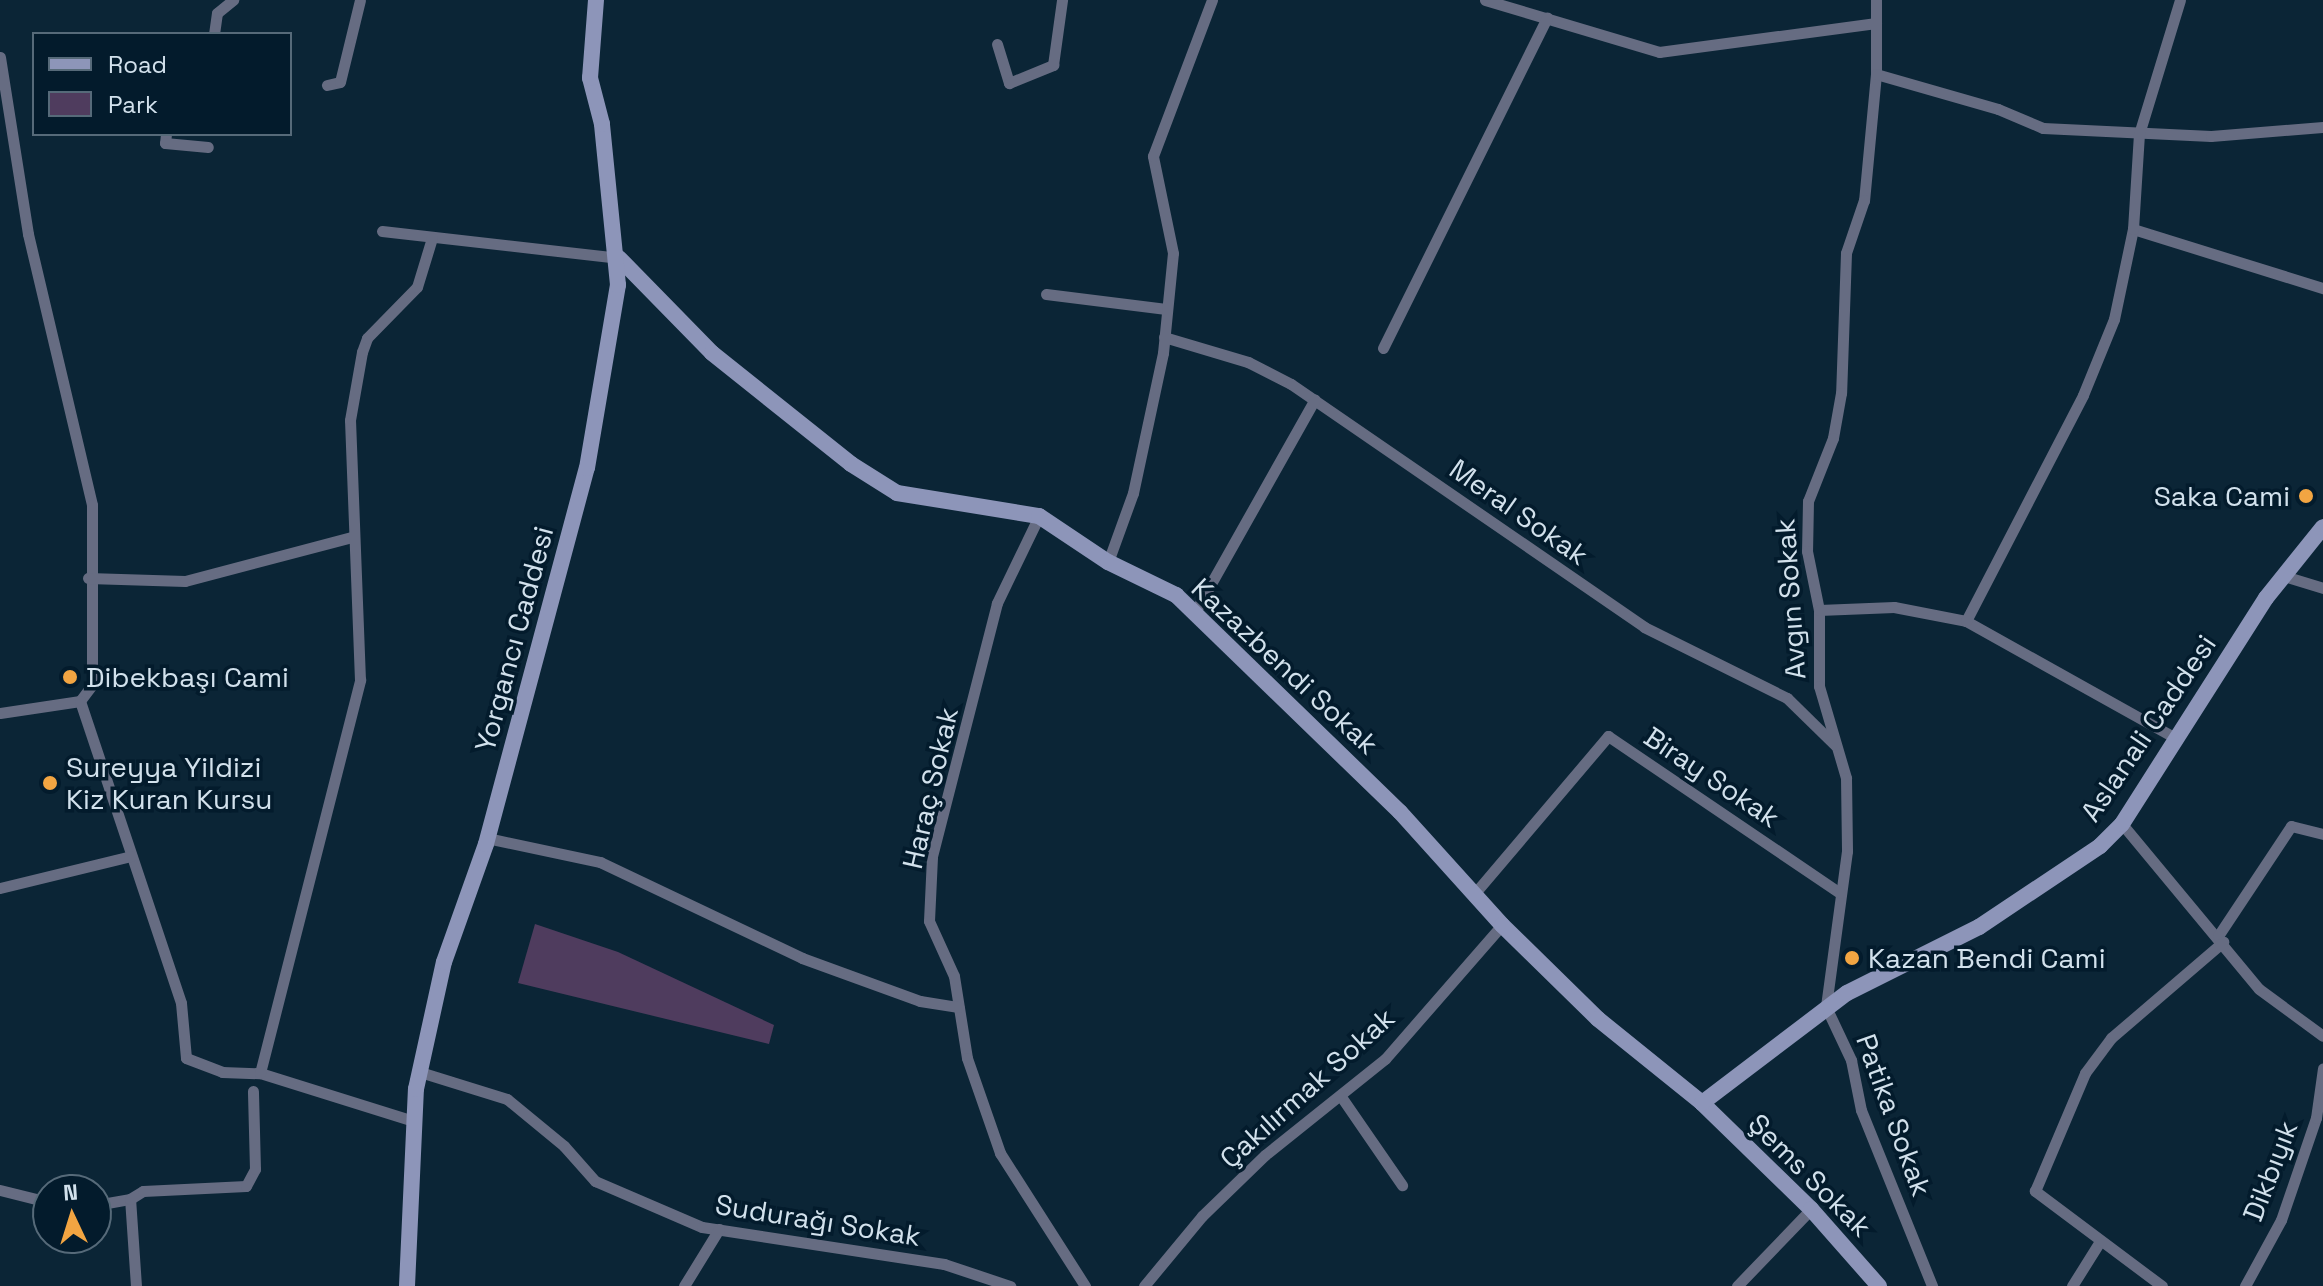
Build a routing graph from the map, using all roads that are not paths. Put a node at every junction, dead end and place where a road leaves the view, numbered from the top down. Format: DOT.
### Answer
graph roads {
  1 [pos="233,0"];
  2 [pos="360,0"];
  3 [pos="596,0"];
  4 [pos="1062,0"];
  5 [pos="1212,0"];
  6 [pos="1485,0"];
  7 [pos="1876,0"];
  8 [pos="2180,0"];
  9 [pos="1547,18"];
  10 [pos="1876,23"];
  11 [pos="214,32"];
  12 [pos="997,44"];
  13 [pos="0,57"];
  14 [pos="1876,74"];
  15 [pos="327,85"];
  16 [pos="2323,127"];
  17 [pos="2139,134"];
  18 [pos="166,136"];
  19 [pos="208,147"];
  20 [pos="2133,229"];
  21 [pos="382,231"];
  22 [pos="432,238"];
  23 [pos="619,258"];
  24 [pos="2323,288"];
  25 [pos="1046,294"];
  26 [pos="1166,309"];
  27 [pos="1164,337"];
  28 [pos="1383,348"];
  29 [pos="1315,399"];
  30 [pos="1039,516"];
  31 [pos="2323,527"];
  32 [pos="351,537"];
  33 [pos="1108,562"];
  34 [pos="2284,576"];
  35 [pos="88,578"];
  36 [pos="2323,588"];
  37 [pos="1819,610"];
  38 [pos="1195,612"];
  39 [pos="1966,621"];
  40 [pos="80,701"];
  41 [pos="0,713"];
  42 [pos="2177,739"];
  43 [pos="1836,745"];
  44 [pos="2122,824"];
  45 [pos="2323,834"];
  46 [pos="487,838"];
  47 [pos="131,856"];
  48 [pos="0,888"];
  49 [pos="1475,893"];
  50 [pos="1840,893"];
  51 [pos="1502,925"];
  52 [pos="2220,939"];
  53 [pos="959,1007"];
  54 [pos="1826,1007"];
  55 [pos="2323,1036"];
  56 [pos="2323,1068"];
  57 [pos="420,1072"];
  58 [pos="260,1073"];
  59 [pos="253,1091"];
  60 [pos="1342,1098"];
  61 [pos="1702,1103"];
  62 [pos="2319,1120"];
  63 [pos="413,1121"];
  64 [pos="1402,1185"];
  65 [pos="0,1190"];
  66 [pos="32,1198"];
  67 [pos="130,1199"];
  68 [pos="112,1202"];
  69 [pos="1811,1209"];
  70 [pos="719,1229"];
  71 [pos="2099,1243"];
  72 [pos="136,1286"];
  73 [pos="407,1286"];
  74 [pos="684,1286"];
  75 [pos="1010,1286"];
  76 [pos="1085,1286"];
  77 [pos="1144,1286"];
  78 [pos="1737,1286"];
  79 [pos="1879,1286"];
  80 [pos="1932,1286"];
  81 [pos="2072,1286"];
  82 [pos="2162,1286"];
  83 [pos="2245,1286"];
  1 -- 11 [label="street"];
  2 -- 15 [label="street"];
  3 -- 23 [label="street, Yorgancı Caddesi"];
  4 -- 12 [label="street"];
  5 -- 26 [label="street"];
  6 -- 9 [label="street"];
  7 -- 10 [label="street, Avgın Sokak"];
  8 -- 17 [label="street"];
  9 -- 10 [label="street"];
  9 -- 28 [label="street"];
  10 -- 14 [label="street, Avgın Sokak"];
  13 -- 35 [label="street"];
  14 -- 17 [label="street"];
  14 -- 37 [label="street, Avgın Sokak"];
  16 -- 17 [label="street"];
  17 -- 20 [label="street"];
  18 -- 19 [label="street"];
  20 -- 24 [label="street"];
  20 -- 39 [label="street"];
  21 -- 22 [label="street"];
  22 -- 23 [label="street"];
  22 -- 32 [label="street"];
  23 -- 30 [label="street, Kazazbendi Sokak"];
  23 -- 46 [label="street, Yorgancı Caddesi"];
  25 -- 26 [label="street"];
  26 -- 27 [label="street"];
  27 -- 29 [label="street, Meral Sokak"];
  27 -- 33 [label="street"];
  29 -- 38 [label="street"];
  29 -- 43 [label="street, Meral Sokak"];
  30 -- 33 [label="street, Kazazbendi Sokak"];
  30 -- 53 [label="street, Haraç Sokak"];
  31 -- 34 [label="street, Aslanali Caddesi"];
  32 -- 35 [label="street"];
  32 -- 58 [label="street"];
  33 -- 38 [label="street, Kazazbendi Sokak"];
  34 -- 36 [label="street"];
  34 -- 42 [label="street, Aslanali Caddesi"];
  35 -- 40 [label="street"];
  37 -- 39 [label="street"];
  37 -- 43 [label="street, Avgın Sokak"];
  38 -- 49 [label="street, Kazazbendi Sokak"];
  39 -- 42 [label="street"];
  40 -- 41 [label="street"];
  40 -- 47 [label="street"];
  42 -- 44 [label="street, Aslanali Caddesi"];
  43 -- 50 [label="street, Avgın Sokak"];
  44 -- 52 [label="street"];
  44 -- 54 [label="street, Aslanali Caddesi"];
  45 -- 52 [label="street"];
  46 -- 53 [label="street"];
  46 -- 57 [label="street, Yorgancı Caddesi"];
  47 -- 48 [label="street"];
  47 -- 58 [label="street"];
  49 -- 50 [label="street, Biray Sokak"];
  49 -- 51 [label="street, Kazazbendi Sokak"];
  50 -- 54 [label="street, Avgın Sokak"];
  51 -- 60 [label="street, Çakılırmak Sokak"];
  51 -- 61 [label="street, Kazazbendi Sokak"];
  52 -- 55 [label="street"];
  52 -- 71 [label="street"];
  53 -- 76 [label="street, Haraç Sokak"];
  54 -- 61 [label="street, Aslanali Caddesi"];
  54 -- 80 [label="street, Patika Sokak"];
  56 -- 62 [label="street, Dikbıyık"];
  57 -- 63 [label="street, Yorgancı Caddesi"];
  57 -- 70 [label="street, Sudurağı Sokak"];
  58 -- 63 [label="street"];
  59 -- 67 [label="street"];
  60 -- 64 [label="street"];
  60 -- 77 [label="street, Çakılırmak Sokak"];
  61 -- 69 [label="street, Şems Sokak"];
  62 -- 83 [label="street, Dikbıyık"];
  63 -- 73 [label="street, Yorgancı Caddesi"];
  65 -- 66 [label="street"];
  67 -- 68 [label="street"];
  67 -- 72 [label="street"];
  69 -- 78 [label="street"];
  69 -- 79 [label="street, Şems Sokak"];
  70 -- 74 [label="street"];
  70 -- 75 [label="street, Sudurağı Sokak"];
  71 -- 81 [label="street"];
  71 -- 82 [label="street"];
}
